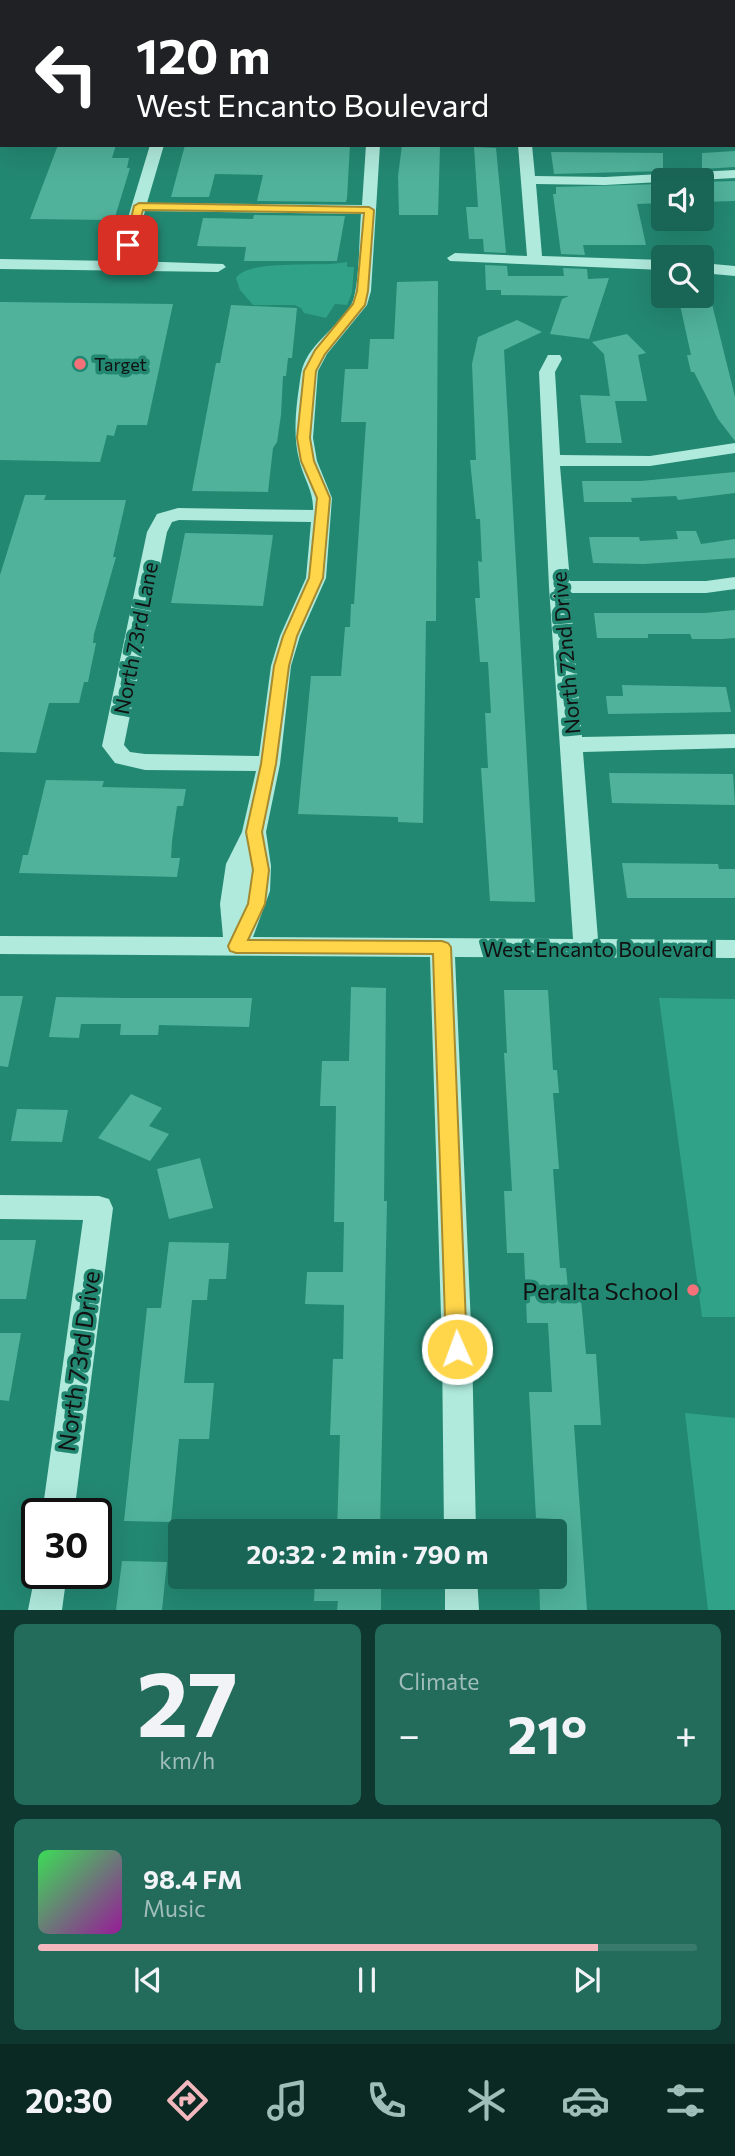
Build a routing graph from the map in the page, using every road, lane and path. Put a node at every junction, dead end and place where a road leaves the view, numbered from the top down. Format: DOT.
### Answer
graph roads {
  1 [pos="156,147"];
  2 [pos="373,147"];
  3 [pos="525,147"];
  4 [pos="735,174"];
  5 [pos="528,180"];
  6 [pos="139,206"];
  7 [pos="369,210"];
  8 [pos="129,239"];
  9 [pos="455,258"];
  10 [pos="535,260"];
  11 [pos="0,264"];
  12 [pos="122,265"];
  13 [pos="651,265"];
  14 [pos="218,267"];
  15 [pos="714,269"];
  16 [pos="735,271"];
  17 [pos="554,359"];
  18 [pos="735,448"];
  19 [pos="551,460"];
  20 [pos="322,516"];
  21 [pos="735,583"];
  22 [pos="559,587"];
  23 [pos="735,741"];
  24 [pos="573,745"];
  25 [pos="269,764"];
  26 [pos="0,945"];
  27 [pos="236,946"];
  28 [pos="442,947"];
  29 [pos="586,948"];
  30 [pos="735,949"];
  31 [pos="0,1207"];
  32 [pos="99,1208"];
  33 [pos="60,1498"];
  34 [pos="460,1519"];
  35 [pos="48,1589"];
  36 [pos="461,1589"];
  37 [pos="45,1610"];
  38 [pos="462,1610"];
  1 -- 6 [label="street"];
  2 -- 7 [label="street"];
  3 -- 5 [label="street"];
  4 -- 5 [label="street"];
  5 -- 10 [label="street"];
  6 -- 7 [label="street"];
  6 -- 8 [label="street"];
  7 -- 20 [label="street"];
  8 -- 12 [label="street"];
  9 -- 10 [label="street"];
  10 -- 13 [label="street"];
  11 -- 12 [label="street"];
  12 -- 14 [label="street"];
  15 -- 16 [label="street"];
  17 -- 19 [label="street, North 72nd Drive"];
  18 -- 19 [label="street"];
  19 -- 22 [label="street, North 72nd Drive"];
  20 -- 25 [label="street"];
  20 -- 25 [label="street, North 73rd Lane"];
  21 -- 22 [label="street"];
  22 -- 24 [label="street, North 72nd Drive"];
  23 -- 24 [label="street"];
  24 -- 29 [label="street, North 72nd Drive"];
  25 -- 27 [label="street"];
  26 -- 27 [label="street, West Encanto Boulevard"];
  27 -- 28 [label="street, West Encanto Boulevard"];
  28 -- 29 [label="street, West Encanto Boulevard"];
  28 -- 34 [label="street"];
  29 -- 30 [label="street, West Encanto Boulevard"];
  31 -- 32 [label="street"];
  32 -- 33 [label="street, North 73rd Drive"];
  35 -- 37 [label="street"];
  36 -- 38 [label="street"];
}
